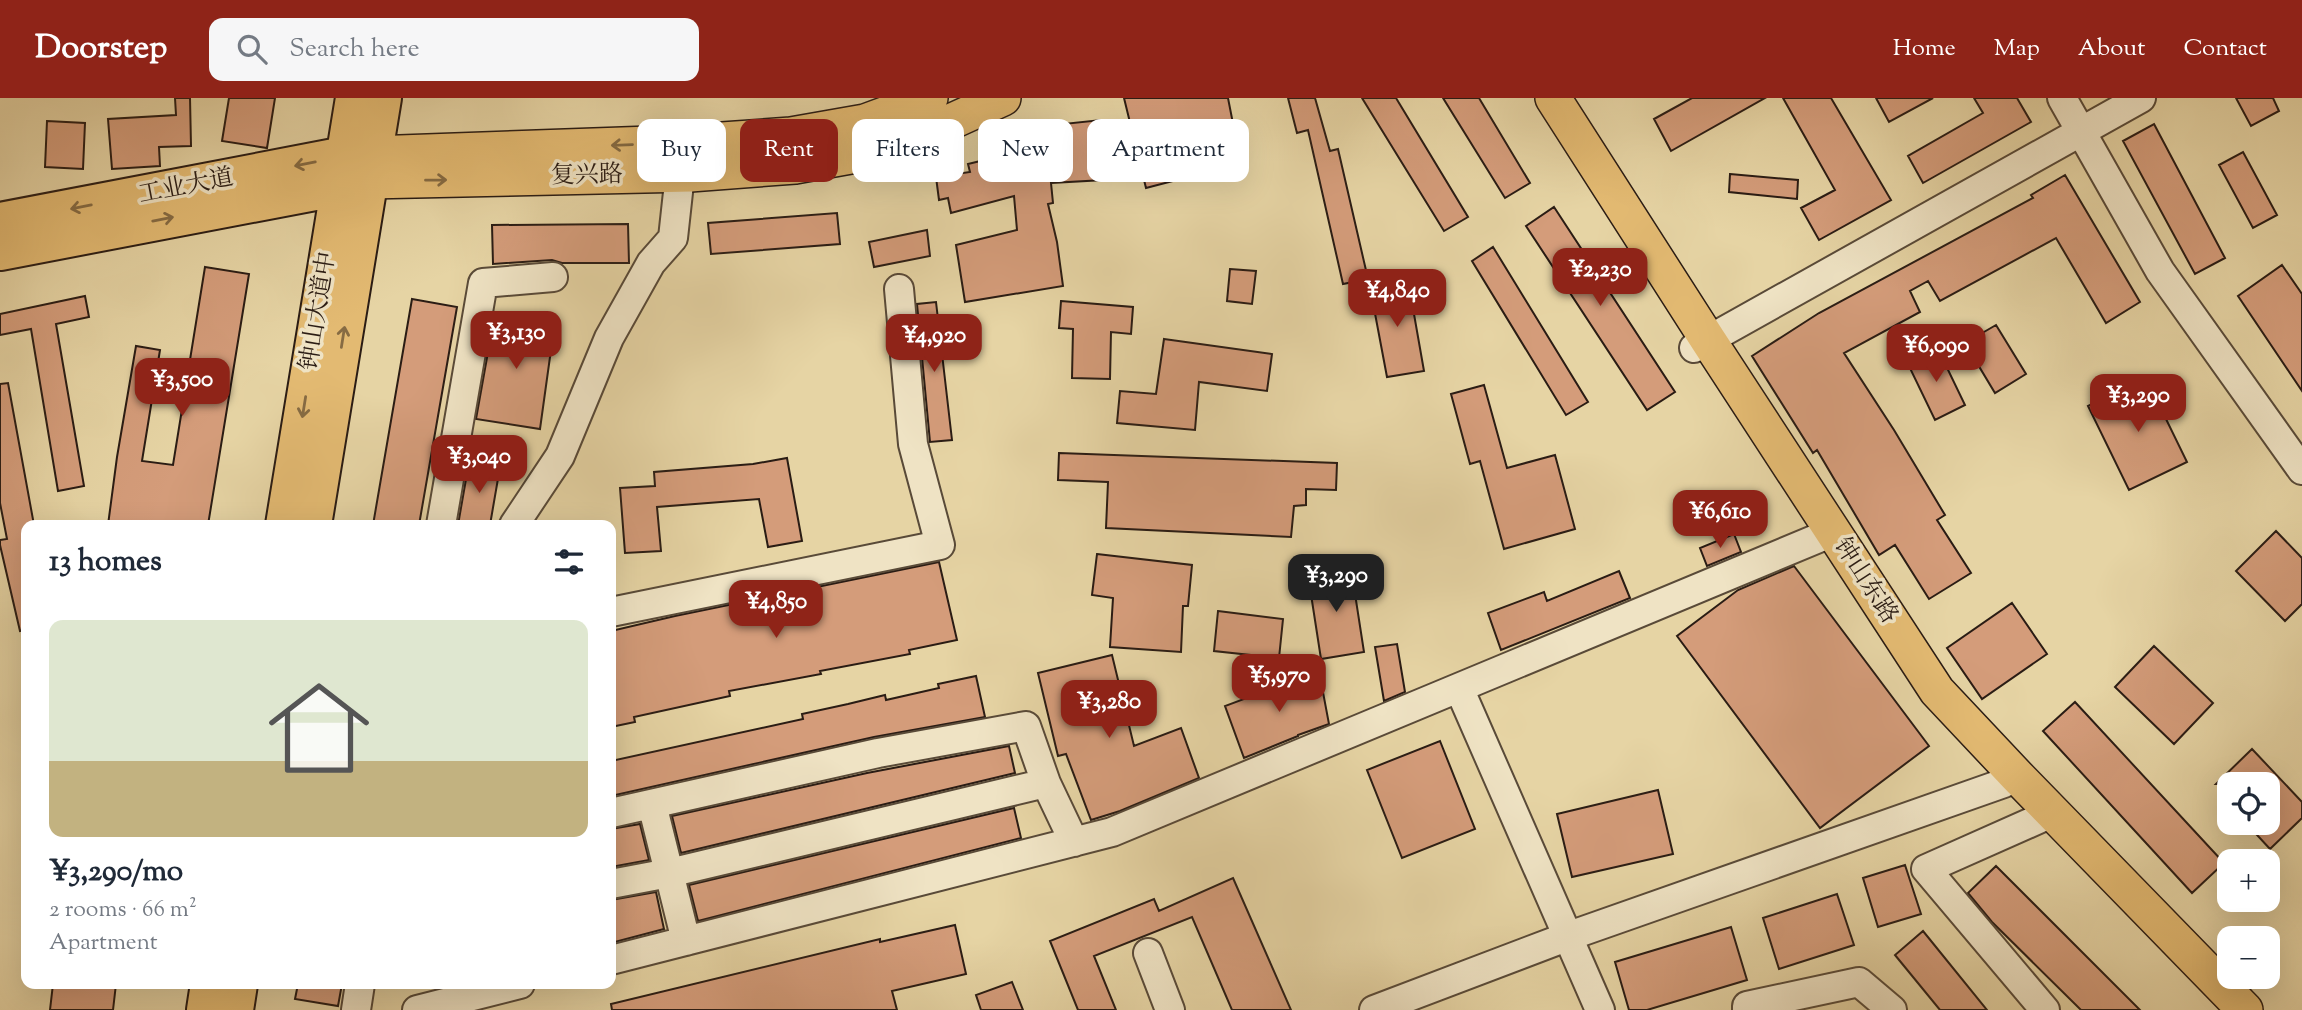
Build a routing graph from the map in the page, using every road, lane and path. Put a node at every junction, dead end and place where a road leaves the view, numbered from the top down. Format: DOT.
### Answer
graph roads {
  1 [pos="355,98"];
  2 [pos="382,98"];
  3 [pos="930,98"];
  4 [pos="1003,98"];
  5 [pos="1531,98"];
  6 [pos="1553,98"];
  7 [pos="2062,98"];
  8 [pos="2141,98"];
  9 [pos="2081,132"];
  10 [pos="726,149"];
  11 [pos="637,160"];
  12 [pos="726,162"];
  13 [pos="356,169"];
  14 [pos="678,182"];
  15 [pos="0,222"];
  16 [pos="0,251"];
  17 [pos="553,277"];
  18 [pos="899,289"];
  19 [pos="1701,344"];
  20 [pos="2302,470"];
  21 [pos="286,520"];
  22 [pos="313,520"];
  23 [pos="442,520"];
  24 [pos="517,520"];
  25 [pos="1827,534"];
  26 [pos="616,611"];
  27 [pos="1459,688"];
  28 [pos="2011,780"];
  29 [pos="1046,783"];
  30 [pos="652,804"];
  31 [pos="616,812"];
  32 [pos="2045,816"];
  33 [pos="1074,842"];
  34 [pos="669,873"];
  35 [pos="616,883"];
  36 [pos="1569,936"];
  37 [pos="686,941"];
  38 [pos="1148,953"];
  39 [pos="616,959"];
  40 [pos="209,989"];
  41 [pos="237,989"];
  42 [pos="359,989"];
  43 [pos="500,989"];
  44 [pos="206,1010"];
  45 [pos="234,1010"];
  46 [pos="356,1010"];
  47 [pos="417,1010"];
  48 [pos="1170,1010"];
  49 [pos="1374,1010"];
  50 [pos="1600,1010"];
  51 [pos="1747,1010"];
  52 [pos="1892,1010"];
  53 [pos="2045,1010"];
  54 [pos="2223,1010"];
  55 [pos="2245,1010"];
  1 -- 13 [label="highway, 钟山大道中"];
  2 -- 13 [label="highway, 钟山大道中"];
  3 -- 10 [label="main road, 复兴路"];
  4 -- 12 [label="main road, 复兴路"];
  5 -- 19 [label="main road, 钟山东路"];
  6 -- 19 [label="main road, 钟山东路"];
  7 -- 9 [label="street"];
  8 -- 9 [label="street"];
  9 -- 19 [label="street"];
  9 -- 20 [label="street"];
  11 -- 13 [label="main road, 复兴路"];
  13 -- 15 [label="highway, 工业大道, one-way"];
  16 -- 13 [label="highway, 工业大道, one-way"];
  13 -- 21 [label="highway, 钟山大道中, one-way"];
  22 -- 13 [label="highway, 钟山大道中, one-way"];
  14 -- 24 [label="street"];
  17 -- 23 [label="street"];
  18 -- 26 [label="street"];
  19 -- 25 [label="main road, 钟山东路"];
  25 -- 27 [label="street"];
  25 -- 28 [label="main road, 钟山东路"];
  27 -- 33 [label="street"];
  27 -- 36 [label="street"];
  28 -- 32 [label="main road, 钟山东路"];
  28 -- 36 [label="street"];
  29 -- 30 [label="street"];
  29 -- 33 [label="street"];
  29 -- 34 [label="street"];
  30 -- 31 [label="street"];
  30 -- 34 [label="street"];
  32 -- 53 [label="street"];
  32 -- 54 [label="main road, 钟山东路"];
  32 -- 55 [label="main road, 钟山东路"];
  33 -- 37 [label="street"];
  34 -- 35 [label="street"];
  34 -- 37 [label="street"];
  36 -- 49 [label="street"];
  36 -- 50 [label="street"];
  37 -- 39 [label="street"];
  38 -- 48 [label="street"];
  40 -- 44 [label="highway"];
  41 -- 45 [label="highway"];
  42 -- 46 [label="street"];
  43 -- 47 [label="street"];
  51 -- 52 [label="street"];
}
